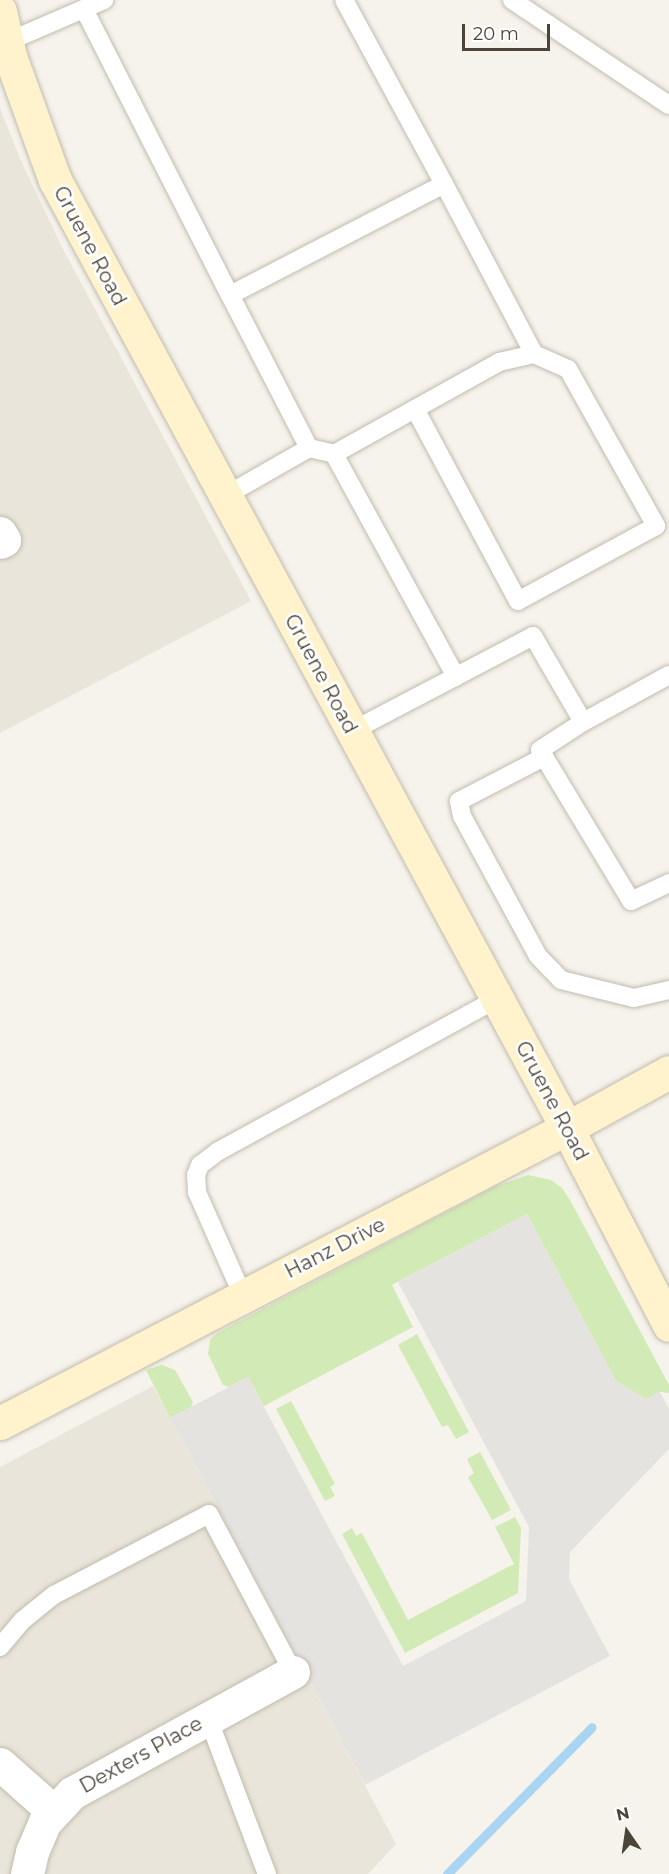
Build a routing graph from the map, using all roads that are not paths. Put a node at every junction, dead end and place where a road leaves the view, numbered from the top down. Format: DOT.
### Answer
graph roads {
  1 [pos="104,0"];
  2 [pos="344,0"];
  3 [pos="512,0"];
  4 [pos="84,9"];
  5 [pos="3,27"];
  6 [pos="669,105"];
  7 [pos="444,184"];
  8 [pos="231,295"];
  9 [pos="534,354"];
  10 [pos="415,409"];
  11 [pos="309,448"];
  12 [pos="334,454"];
  13 [pos="225,496"];
  14 [pos="0,533"];
  15 [pos="0,542"];
  16 [pos="669,675"];
  17 [pos="456,677"];
  18 [pos="583,722"];
  19 [pos="352,731"];
  20 [pos="544,757"];
  21 [pos="669,883"];
  22 [pos="669,990"];
  23 [pos="497,999"];
  24 [pos="669,1072"];
  25 [pos="567,1128"];
  26 [pos="243,1296"];
  27 [pos="669,1325"];
  28 [pos="0,1423"];
  29 [pos="0,1647"];
  30 [pos="293,1672"];
  31 [pos="208,1718"];
  32 [pos="0,1764"];
  33 [pos="53,1811"];
  34 [pos="27,1874"];
  35 [pos="267,1874"];
  1 -- 4 [label="lane"];
  2 -- 7 [label="lane"];
  3 -- 6 [label="lane"];
  4 -- 5 [label="lane"];
  4 -- 8 [label="lane"];
  5 -- 13 [label="street, Gruene Road"];
  7 -- 8 [label="lane"];
  7 -- 9 [label="lane"];
  8 -- 11 [label="lane"];
  9 -- 10 [label="lane"];
  9 -- 10 [label="lane"];
  10 -- 12 [label="lane"];
  11 -- 12 [label="lane"];
  11 -- 13 [label="lane"];
  12 -- 17 [label="lane"];
  13 -- 19 [label="street, Gruene Road"];
  14 -- 15 [label="street"];
  16 -- 18 [label="lane"];
  17 -- 18 [label="lane"];
  17 -- 19 [label="lane"];
  18 -- 20 [label="lane"];
  19 -- 23 [label="street, Gruene Road"];
  20 -- 21 [label="lane"];
  20 -- 22 [label="lane"];
  23 -- 25 [label="street, Gruene Road"];
  23 -- 26 [label="lane"];
  24 -- 25 [label="street, Hanz Drive"];
  25 -- 26 [label="street, Hanz Drive"];
  25 -- 27 [label="street, Gruene Road"];
  26 -- 28 [label="street, Hanz Drive"];
  29 -- 30 [label="lane"];
  30 -- 31 [label="street, Dexters Place"];
  31 -- 33 [label="street, Dexters Place"];
  31 -- 35 [label="lane"];
  32 -- 33 [label="street"];
  33 -- 34 [label="street, Dexters Place"];
}
